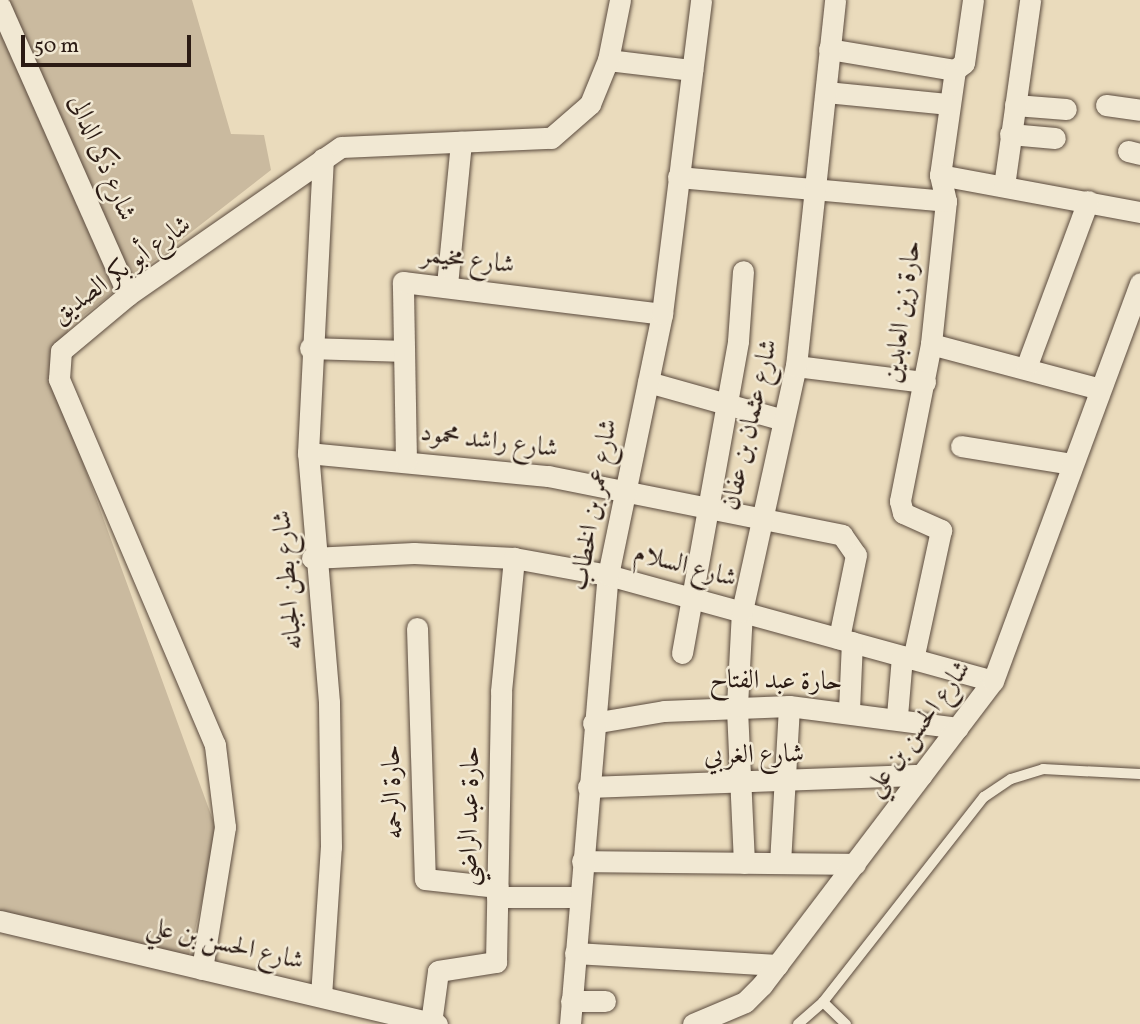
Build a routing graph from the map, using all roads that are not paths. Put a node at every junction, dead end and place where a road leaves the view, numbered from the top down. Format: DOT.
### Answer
graph roads {
  1 [pos="620,0"];
  2 [pos="701,0"];
  3 [pos="835,0"];
  4 [pos="973,0"];
  5 [pos="1026,1"];
  6 [pos="0,6"];
  7 [pos="830,49"];
  8 [pos="608,60"];
  9 [pos="692,70"];
  10 [pos="956,70"];
  11 [pos="826,92"];
  12 [pos="949,104"];
  13 [pos="1015,104"];
  14 [pos="1106,105"];
  15 [pos="1066,109"];
  16 [pos="1140,110"];
  17 [pos="1010,134"];
  18 [pos="1055,138"];
  19 [pos="461,142"];
  20 [pos="323,158"];
  21 [pos="940,175"];
  22 [pos="678,177"];
  23 [pos="1004,186"];
  24 [pos="817,191"];
  25 [pos="946,201"];
  26 [pos="1088,201"];
  27 [pos="1140,212"];
  28 [pos="743,271"];
  29 [pos="1140,283"];
  30 [pos="447,285"];
  31 [pos="128,295"];
  32 [pos="662,314"];
  33 [pos="931,344"];
  34 [pos="310,348"];
  35 [pos="404,351"];
  36 [pos="1027,365"];
  37 [pos="796,366"];
  38 [pos="648,382"];
  39 [pos="925,382"];
  40 [pos="1100,389"];
  41 [pos="724,405"];
  42 [pos="783,421"];
  43 [pos="961,446"];
  44 [pos="308,453"];
  45 [pos="407,461"];
  46 [pos="1072,464"];
  47 [pos="622,491"];
  48 [pos="705,509"];
  49 [pos="758,519"];
  50 [pos="312,558"];
  51 [pos="514,558"];
  52 [pos="608,575"];
  53 [pos="690,597"];
  54 [pos="743,611"];
  55 [pos="417,628"];
  56 [pos="845,640"];
  57 [pos="682,653"];
  58 [pos="907,657"];
  59 [pos="993,681"];
  60 [pos="737,706"];
  61 [pos="789,706"];
  62 [pos="849,710"];
  63 [pos="897,716"];
  64 [pos="593,723"];
  65 [pos="958,728"];
  66 [pos="1140,774"];
  67 [pos="922,775"];
  68 [pos="738,784"];
  69 [pos="784,784"];
  70 [pos="588,787"];
  71 [pos="582,861"];
  72 [pos="744,863"];
  73 [pos="780,863"];
  74 [pos="855,863"];
  75 [pos="498,892"];
  76 [pos="579,897"];
  77 [pos="0,921"];
  78 [pos="575,953"];
  79 [pos="778,965"];
  80 [pos="202,969"];
  81 [pos="321,996"];
  82 [pos="571,1001"];
  83 [pos="605,1001"];
  84 [pos="823,1002"];
  85 [pos="435,1023"];
  86 [pos="570,1024"];
  87 [pos="693,1024"];
  88 [pos="798,1024"];
  89 [pos="846,1024"];
  1 -- 8 [label="street, شارع أبو بكر الصديق"];
  2 -- 9 [label="street, شارع عمر بن الخطاب"];
  3 -- 7 [label="street, شارع عثمان بن عفان"];
  4 -- 10 [label="street, حارة زين العابدين"];
  5 -- 13 [label="street"];
  6 -- 31 [label="street, شارع ذكى الدالى"];
  7 -- 10 [label="street"];
  7 -- 11 [label="street, شارع عثمان بن عفان"];
  8 -- 9 [label="street"];
  8 -- 19 [label="street, شارع أبو بكر الصديق"];
  9 -- 22 [label="street, شارع عمر بن الخطاب"];
  10 -- 12 [label="street, حارة زين العابدين"];
  11 -- 12 [label="street"];
  11 -- 24 [label="street, شارع عثمان بن عفان"];
  12 -- 21 [label="street, حارة زين العابدين"];
  13 -- 15 [label="street"];
  13 -- 17 [label="street"];
  14 -- 16 [label="street"];
  17 -- 18 [label="street"];
  17 -- 23 [label="street"];
  19 -- 20 [label="street, شارع أبو بكر الصديق"];
  19 -- 30 [label="street"];
  20 -- 31 [label="street, شارع أبو بكر الصديق"];
  20 -- 34 [label="street, شارع بطن الجبانه"];
  21 -- 23 [label="street"];
  21 -- 25 [label="street, حارة زين العابدين"];
  22 -- 24 [label="street"];
  22 -- 32 [label="street, شارع عمر بن الخطاب"];
  23 -- 26 [label="street"];
  24 -- 25 [label="street"];
  24 -- 37 [label="street, شارع عثمان بن عفان"];
  25 -- 33 [label="street, حارة زين العابدين"];
  26 -- 27 [label="street"];
  26 -- 36 [label="street"];
  28 -- 41 [label="street"];
  29 -- 40 [label="street, شارع الحسن بن علي"];
  30 -- 32 [label="street, شارع مخيمر"];
  30 -- 35 [label="street, شارع مخيمر"];
  31 -- 80 [label="street, شارع أبو بكر الصديق"];
  32 -- 38 [label="street, شارع عمر بن الخطاب"];
  33 -- 36 [label="street"];
  33 -- 39 [label="street, حارة زين العابدين"];
  34 -- 35 [label="street"];
  34 -- 44 [label="street, شارع بطن الجبانه"];
  35 -- 45 [label="street, شارع مخيمر"];
  36 -- 40 [label="street"];
  37 -- 39 [label="street"];
  37 -- 42 [label="street, شارع عثمان بن عفان"];
  38 -- 41 [label="street"];
  38 -- 47 [label="street, شارع عمر بن الخطاب"];
  39 -- 58 [label="street, حارة زين العابدين"];
  40 -- 46 [label="street, شارع الحسن بن علي"];
  41 -- 42 [label="street"];
  41 -- 48 [label="street"];
  42 -- 49 [label="street, شارع عثمان بن عفان"];
  43 -- 46 [label="street"];
  44 -- 45 [label="street, شارع راشد محمود"];
  44 -- 50 [label="street, شارع بطن الجبانه"];
  45 -- 47 [label="street, شارع راشد محمود"];
  46 -- 59 [label="street, شارع الحسن بن علي"];
  47 -- 48 [label="street, شارع راشد محمود"];
  47 -- 52 [label="street, شارع عمر بن الخطاب"];
  48 -- 49 [label="street, شارع راشد محمود"];
  48 -- 53 [label="street"];
  49 -- 54 [label="street, شارع عثمان بن عفان"];
  49 -- 56 [label="street, شارع راشد محمود"];
  50 -- 51 [label="street, شارع السلام"];
  50 -- 81 [label="street, شارع بطن الجبانه"];
  51 -- 52 [label="street, شارع السلام"];
  51 -- 75 [label="street, حارة عبد الراضي"];
  52 -- 53 [label="street, شارع السلام"];
  52 -- 64 [label="street, شارع عمر بن الخطاب"];
  53 -- 54 [label="street, شارع السلام"];
  53 -- 57 [label="street"];
  54 -- 56 [label="street, شارع السلام"];
  54 -- 60 [label="street, شارع عثمان بن عفان"];
  55 -- 75 [label="street, حارة الرحمه"];
  56 -- 58 [label="street, شارع السلام"];
  56 -- 62 [label="street"];
  58 -- 59 [label="street, شارع السلام"];
  58 -- 63 [label="street"];
  59 -- 65 [label="street, شارع الحسن بن علي"];
  60 -- 61 [label="street, حارة عبد الفتاح"];
  60 -- 64 [label="street, حارة عبد الفتاح"];
  60 -- 68 [label="street, شارع عثمان بن عفان"];
  61 -- 62 [label="street, حارة عبد الفتاح"];
  61 -- 69 [label="street"];
  62 -- 63 [label="street, حارة عبد الفتاح"];
  63 -- 65 [label="street, حارة عبد الفتاح"];
  64 -- 70 [label="street, شارع عمر بن الخطاب"];
  65 -- 67 [label="street, شارع الحسن بن علي"];
  66 -- 84 [label="lane"];
  67 -- 69 [label="street, شارع الغربي"];
  67 -- 74 [label="street, شارع الحسن بن علي"];
  68 -- 69 [label="street, شارع الغربي"];
  68 -- 70 [label="street, شارع الغربي"];
  68 -- 72 [label="street, شارع عثمان بن عفان"];
  69 -- 73 [label="street"];
  70 -- 71 [label="street, شارع عمر بن الخطاب"];
  71 -- 72 [label="street"];
  71 -- 76 [label="street, شارع عمر بن الخطاب"];
  72 -- 73 [label="street"];
  73 -- 74 [label="street"];
  74 -- 79 [label="street, شارع الحسن بن علي"];
  75 -- 76 [label="street"];
  75 -- 85 [label="street, حارة عبد الراضي"];
  76 -- 78 [label="street, شارع عمر بن الخطاب"];
  77 -- 80 [label="street, شارع الحسن بن علي"];
  78 -- 79 [label="street"];
  78 -- 82 [label="street, شارع عمر بن الخطاب"];
  79 -- 87 [label="street, شارع الحسن بن علي"];
  80 -- 81 [label="street, شارع الحسن بن علي"];
  81 -- 85 [label="street, شارع الحسن بن علي"];
  82 -- 83 [label="street"];
  82 -- 86 [label="street, شارع عمر بن الخطاب"];
  84 -- 88 [label="lane"];
  84 -- 89 [label="lane"];
}
